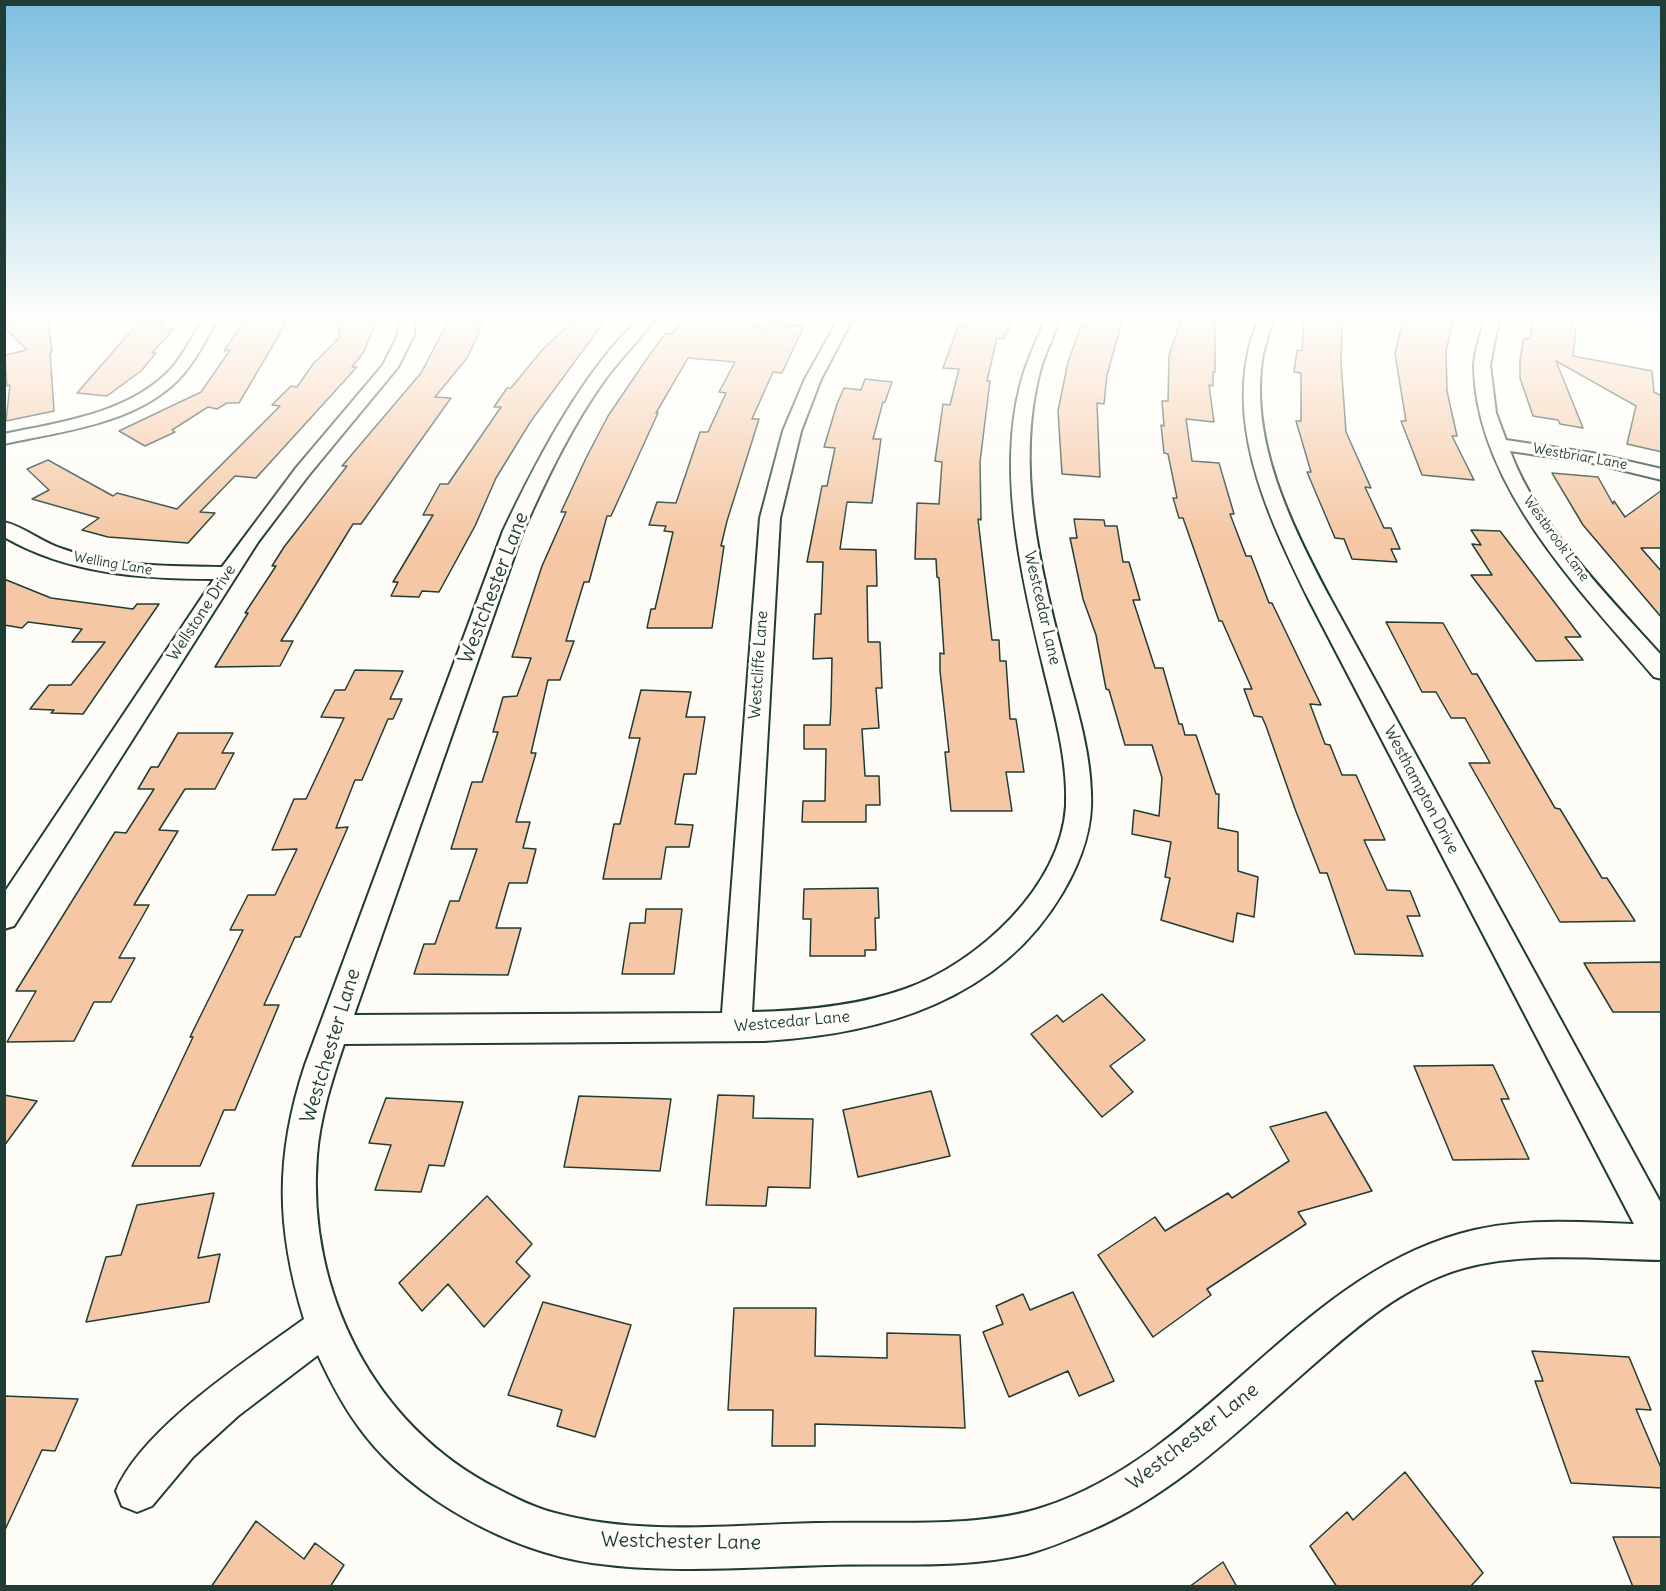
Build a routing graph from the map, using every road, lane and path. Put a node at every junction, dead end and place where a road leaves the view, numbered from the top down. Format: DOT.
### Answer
graph roads {
  1 [pos="152,392"];
  2 [pos="369,392"];
  3 [pos="589,392"];
  4 [pos="808,392"];
  5 [pos="1028,392"];
  6 [pos="1255,392"];
  7 [pos="1483,392"];
  8 [pos="4,439"];
  9 [pos="1497,444"];
  10 [pos="1662,475"];
  11 [pos="4,528"];
  12 [pos="228,573"];
  13 [pos="1662,671"];
  14 [pos="4,917"];
  15 [pos="736,1027"];
  16 [pos="333,1030"];
  17 [pos="1662,1241"];
  18 [pos="324,1328"];
  19 [pos="137,1491"];
  1 -- 8 [label="street"];
  2 -- 12 [label="street, Wellstone Drive"];
  3 -- 16 [label="street, Westchester Lane"];
  4 -- 15 [label="street, Westcliffe Lane"];
  5 -- 15 [label="street, Westcedar Lane"];
  6 -- 17 [label="street, Westhampton Drive"];
  7 -- 9 [label="street, Westbrook Lane"];
  9 -- 10 [label="street, Westbriar Lane"];
  9 -- 13 [label="street, Westbrook Lane"];
  11 -- 12 [label="street, Welling Lane"];
  12 -- 14 [label="street, Wellstone Drive"];
  15 -- 16 [label="street, Westcedar Lane"];
  16 -- 18 [label="street, Westchester Lane"];
  17 -- 18 [label="street, Westchester Lane"];
  18 -- 19 [label="street"];
}
